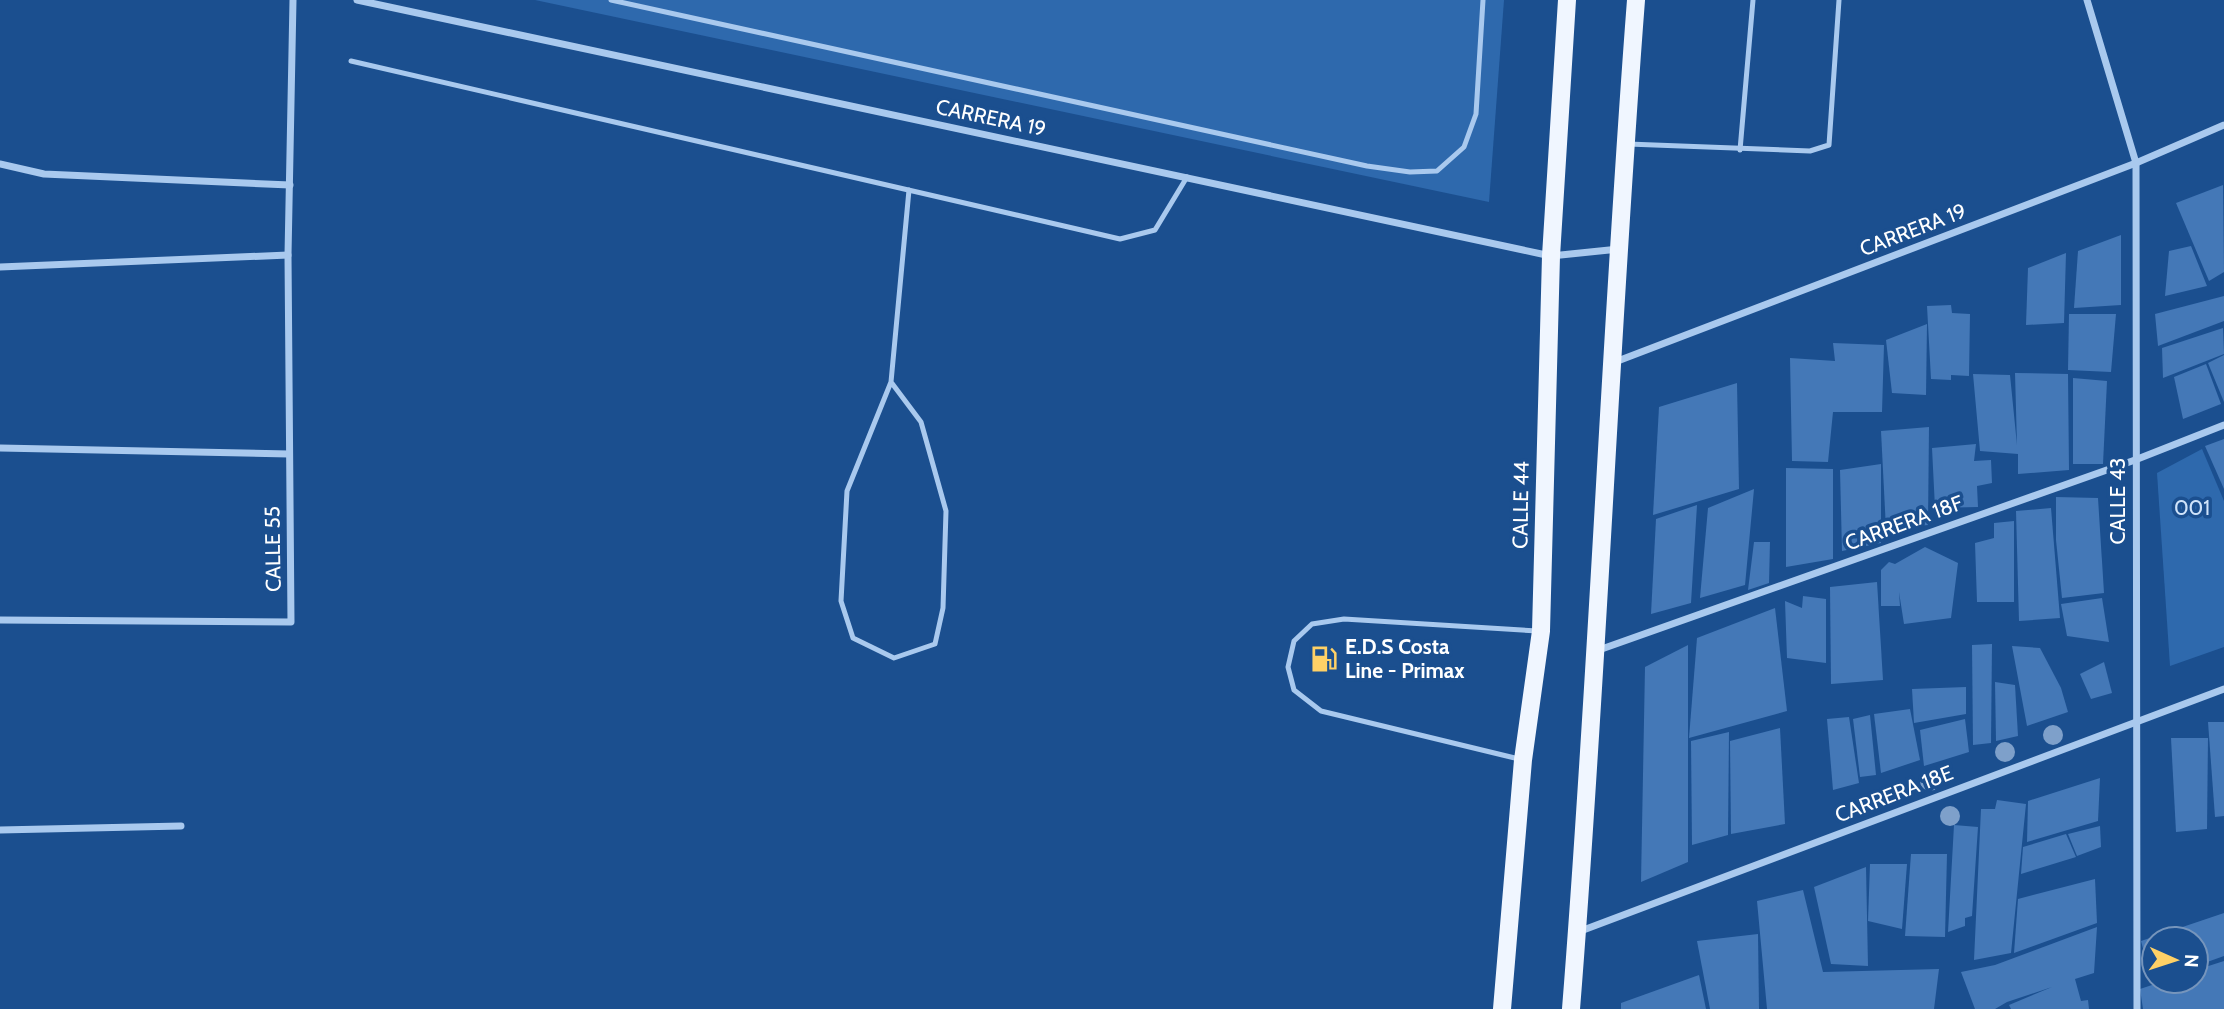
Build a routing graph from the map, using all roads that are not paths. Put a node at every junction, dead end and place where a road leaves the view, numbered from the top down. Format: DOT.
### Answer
graph roads {
  1 [pos="293,0"];
  2 [pos="357,0"];
  3 [pos="611,0"];
  4 [pos="1483,0"];
  5 [pos="1567,0"];
  6 [pos="1636,0"];
  7 [pos="1754,0"];
  8 [pos="1839,0"];
  9 [pos="2087,0"];
  10 [pos="351,61"];
  11 [pos="2224,125"];
  12 [pos="1625,144"];
  13 [pos="1740,150"];
  14 [pos="2136,163"];
  15 [pos="0,164"];
  16 [pos="1187,177"];
  17 [pos="290,185"];
  18 [pos="909,190"];
  19 [pos="1619,249"];
  20 [pos="288,256"];
  21 [pos="1550,256"];
  22 [pos="0,267"];
  23 [pos="1613,363"];
  24 [pos="891,382"];
  25 [pos="2224,425"];
  26 [pos="0,447"];
  27 [pos="289,454"];
  28 [pos="2135,460"];
  29 [pos="0,620"];
  30 [pos="1541,631"];
  31 [pos="1594,652"];
  32 [pos="2224,689"];
  33 [pos="2137,721"];
  34 [pos="1523,760"];
  35 [pos="181,826"];
  36 [pos="0,830"];
  37 [pos="1577,932"];
  38 [pos="1502,1009"];
  39 [pos="1571,1009"];
  40 [pos="2137,1009"];
  1 -- 17 [label="street, CALLE 55"];
  2 -- 16 [label="street, CARRERA 19"];
  3 -- 4 [label="lane"];
  5 -- 21 [label="main road, CALLE 44"];
  6 -- 12 [label="main road"];
  7 -- 13 [label="lane"];
  8 -- 13 [label="lane"];
  9 -- 14 [label="street, CALLE 43"];
  10 -- 18 [label="lane"];
  11 -- 14 [label="street, CARRERA 19"];
  12 -- 13 [label="lane"];
  12 -- 19 [label="main road"];
  14 -- 23 [label="street, CARRERA 19"];
  14 -- 28 [label="street, CALLE 43"];
  15 -- 17 [label="street"];
  16 -- 18 [label="lane"];
  16 -- 21 [label="street, CARRERA 19"];
  17 -- 20 [label="street, CALLE 55"];
  18 -- 24 [label="lane"];
  19 -- 21 [label="street, CARRERA 19"];
  19 -- 23 [label="main road"];
  20 -- 22 [label="street"];
  20 -- 27 [label="street, CALLE 55"];
  21 -- 30 [label="main road, CALLE 44"];
  23 -- 31 [label="main road"];
  24 -- 24 [label="lane"];
  25 -- 28 [label="street, CARRERA 18F"];
  26 -- 27 [label="street"];
  27 -- 29 [label="street, CALLE 55"];
  28 -- 31 [label="street, CARRERA 18F"];
  28 -- 33 [label="street, CALLE 43"];
  30 -- 34 [label="main road, CALLE 44"];
  30 -- 34 [label="lane"];
  31 -- 37 [label="main road"];
  32 -- 33 [label="street, CARRERA 18E"];
  33 -- 37 [label="street, CARRERA 18E"];
  33 -- 40 [label="street, CALLE 43"];
  34 -- 38 [label="main road, CALLE 44"];
  35 -- 36 [label="street"];
  37 -- 39 [label="main road"];
}
